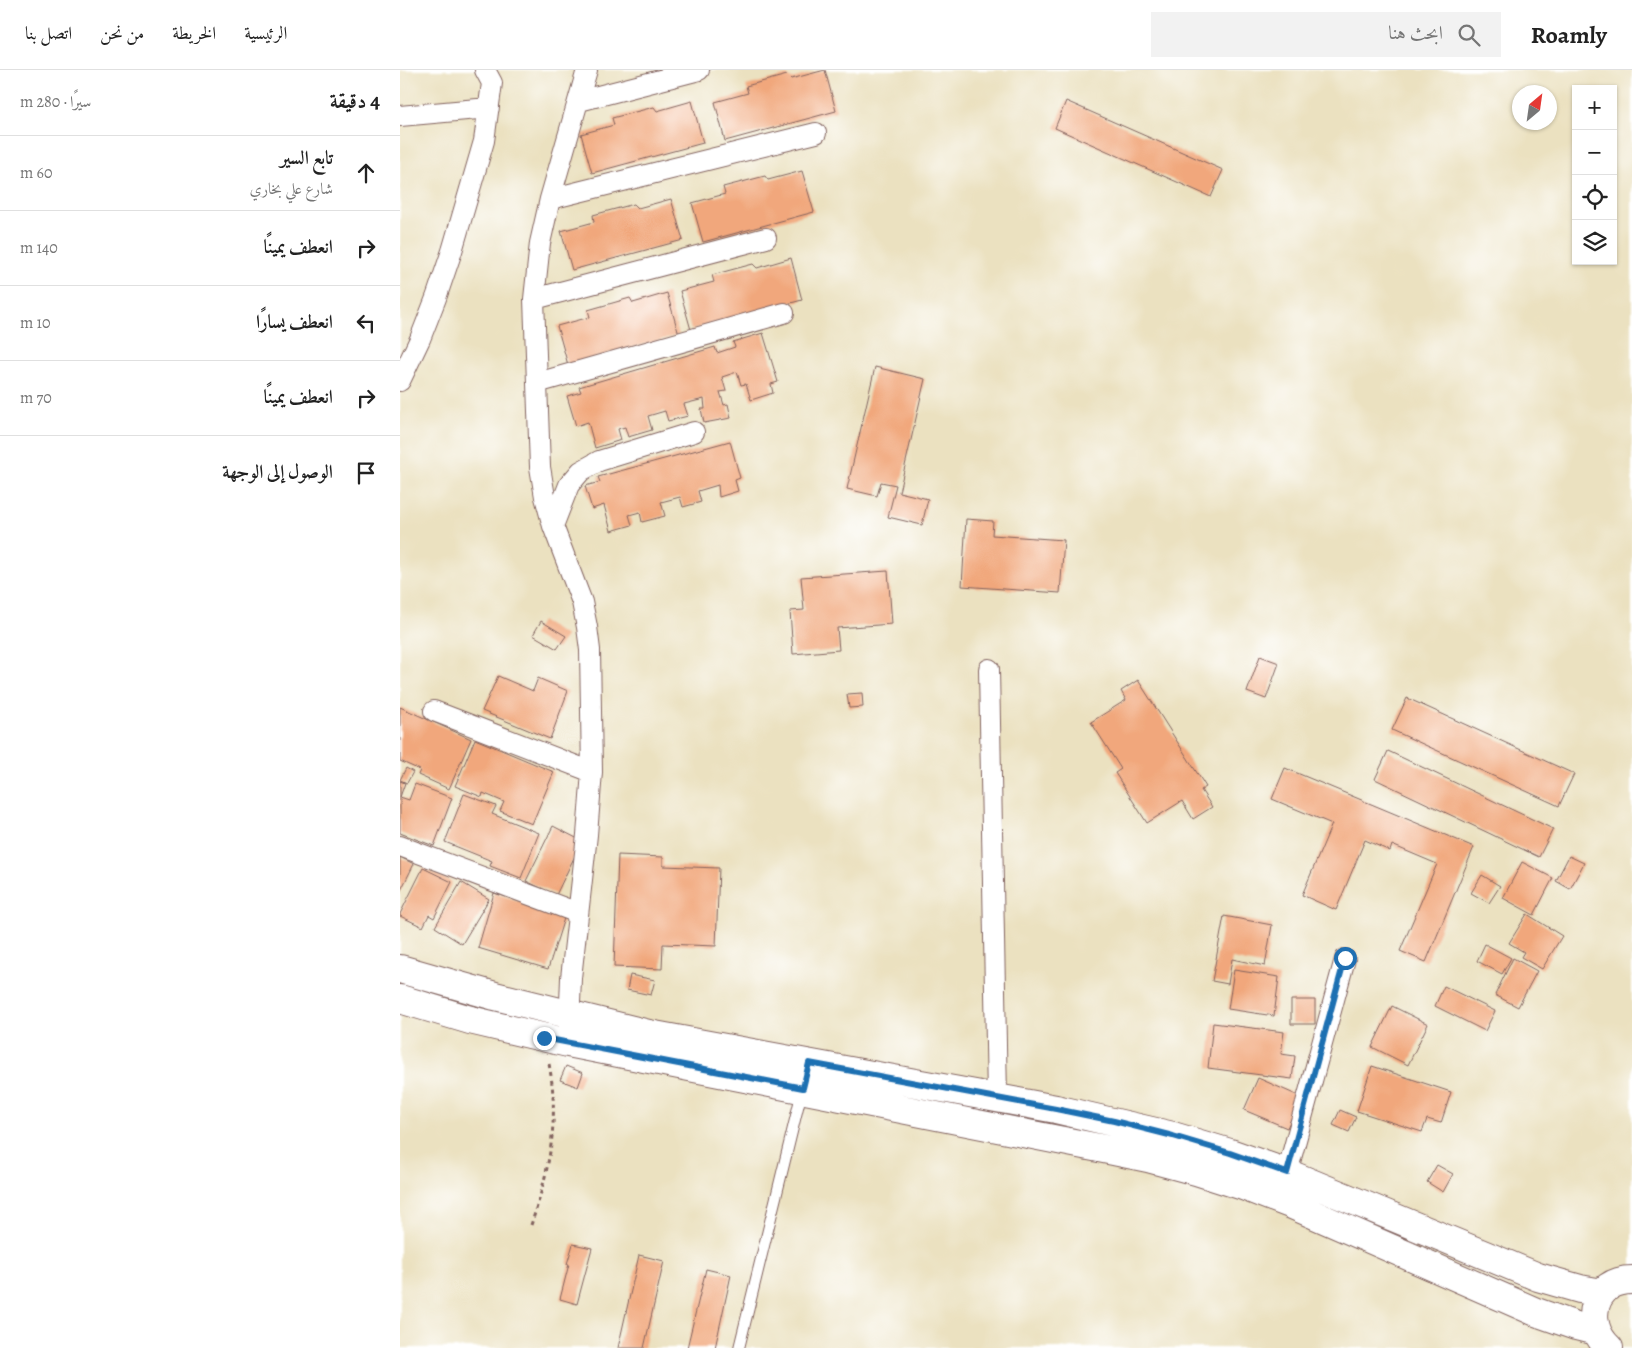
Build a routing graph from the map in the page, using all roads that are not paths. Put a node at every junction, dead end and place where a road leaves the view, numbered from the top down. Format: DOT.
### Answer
graph roads {
  1 [pos="485,70"];
  2 [pos="587,70"];
  3 [pos="699,70"];
  4 [pos="579,102"];
  5 [pos="489,108"];
  6 [pos="400,116"];
  7 [pos="816,133"];
  8 [pos="550,199"];
  9 [pos="766,238"];
  10 [pos="534,299"];
  11 [pos="784,313"];
  12 [pos="400,381"];
  13 [pos="537,383"];
  14 [pos="694,432"];
  15 [pos="553,526"];
  16 [pos="990,669"];
  17 [pos="434,711"];
  18 [pos="592,772"];
  19 [pos="400,846"];
  20 [pos="578,913"];
  21 [pos="1345,958"];
  22 [pos="400,969"];
  23 [pos="400,999"];
  24 [pos="569,1015"];
  25 [pos="556,1041"];
  26 [pos="806,1076"];
  27 [pos="997,1098"];
  28 [pos="1287,1173"];
  29 [pos="1632,1280"];
  30 [pos="1602,1293"];
  31 [pos="1603,1339"];
  32 [pos="739,1348"];
  1 -- 5 [label="street"];
  2 -- 4 [label="street"];
  3 -- 4 [label="street"];
  4 -- 8 [label="street"];
  5 -- 6 [label="street"];
  5 -- 12 [label="street"];
  7 -- 8 [label="street"];
  8 -- 10 [label="street"];
  9 -- 10 [label="street"];
  10 -- 13 [label="street"];
  11 -- 13 [label="street"];
  13 -- 15 [label="street"];
  14 -- 15 [label="street"];
  15 -- 18 [label="street"];
  16 -- 27 [label="street"];
  17 -- 18 [label="street"];
  18 -- 20 [label="street"];
  19 -- 20 [label="street"];
  20 -- 24 [label="street"];
  21 -- 28 [label="street"];
  22 -- 24 [label="main road"];
  23 -- 25 [label="main road"];
  24 -- 25 [label="street"];
  24 -- 26 [label="main road"];
  25 -- 26 [label="main road"];
  26 -- 27 [label="main road"];
  26 -- 31 [label="main road"];
  26 -- 32 [label="lane"];
  27 -- 28 [label="main road"];
  28 -- 30 [label="main road"];
  29 -- 30 [label="main road"];
  30 -- 31 [label="main road"];
}
